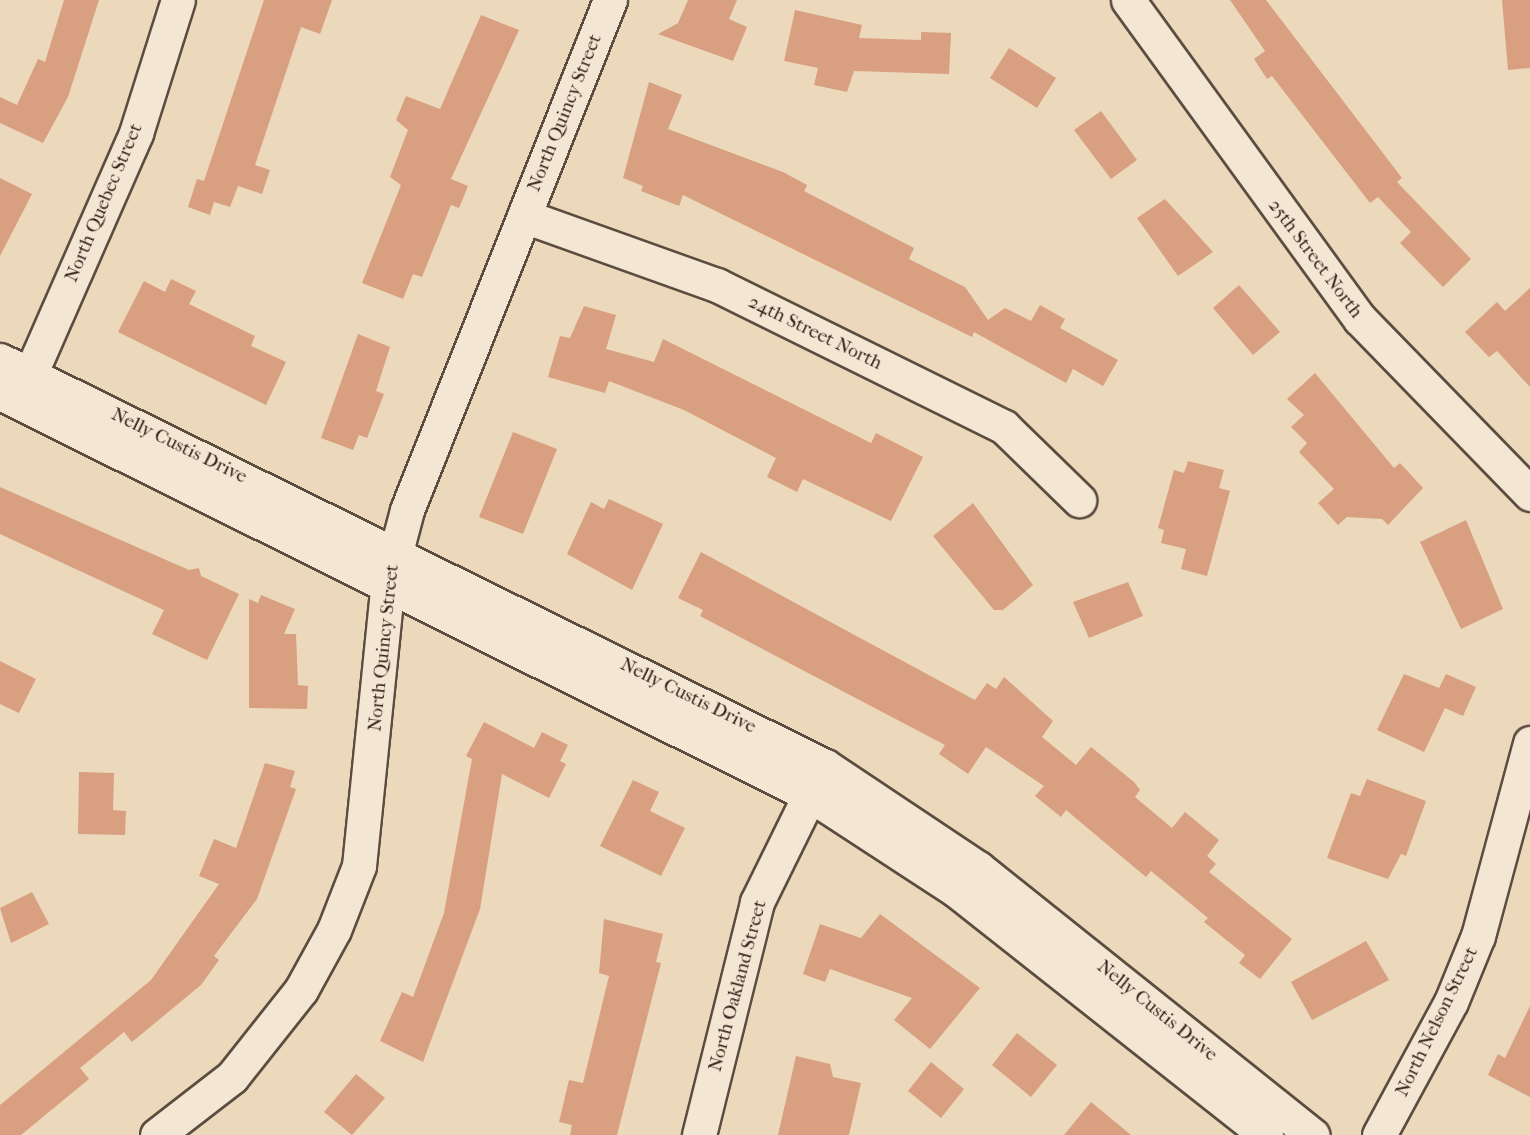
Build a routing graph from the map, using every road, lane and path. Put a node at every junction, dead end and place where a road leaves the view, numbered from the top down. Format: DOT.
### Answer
graph roads {
  1 [pos="178,0"];
  2 [pos="610,0"];
  3 [pos="1128,0"];
  4 [pos="524,216"];
  5 [pos="0,360"];
  6 [pos="17,390"];
  7 [pos="1530,494"];
  8 [pos="1079,500"];
  9 [pos="395,550"];
  10 [pos="388,582"];
  11 [pos="1530,743"];
  12 [pos="825,766"];
  13 [pos="810,795"];
  14 [pos="157,1135"];
  15 [pos="699,1135"];
  16 [pos="1266,1135"];
  17 [pos="1312,1135"];
  18 [pos="1379,1135"];
  1 -- 6 [label="street, North Quebec Street"];
  2 -- 4 [label="street, North Quincy Street"];
  3 -- 7 [label="street, 25th Street North"];
  4 -- 8 [label="street, 24th Street North"];
  4 -- 9 [label="street, North Quincy Street"];
  5 -- 6 [label="street, Nelly Custis Drive"];
  6 -- 9 [label="street, Nelly Custis Drive"];
  6 -- 10 [label="street, Nelly Custis Drive"];
  9 -- 10 [label="street, North Quincy Street"];
  9 -- 12 [label="street, Nelly Custis Drive"];
  10 -- 13 [label="street, Nelly Custis Drive"];
  10 -- 14 [label="street, North Quincy Street"];
  11 -- 18 [label="street, North Nelson Street"];
  12 -- 13 [label="street, North Oakland Street"];
  12 -- 17 [label="street, Nelly Custis Drive"];
  13 -- 15 [label="street, North Oakland Street"];
  13 -- 16 [label="street, Nelly Custis Drive"];
}
